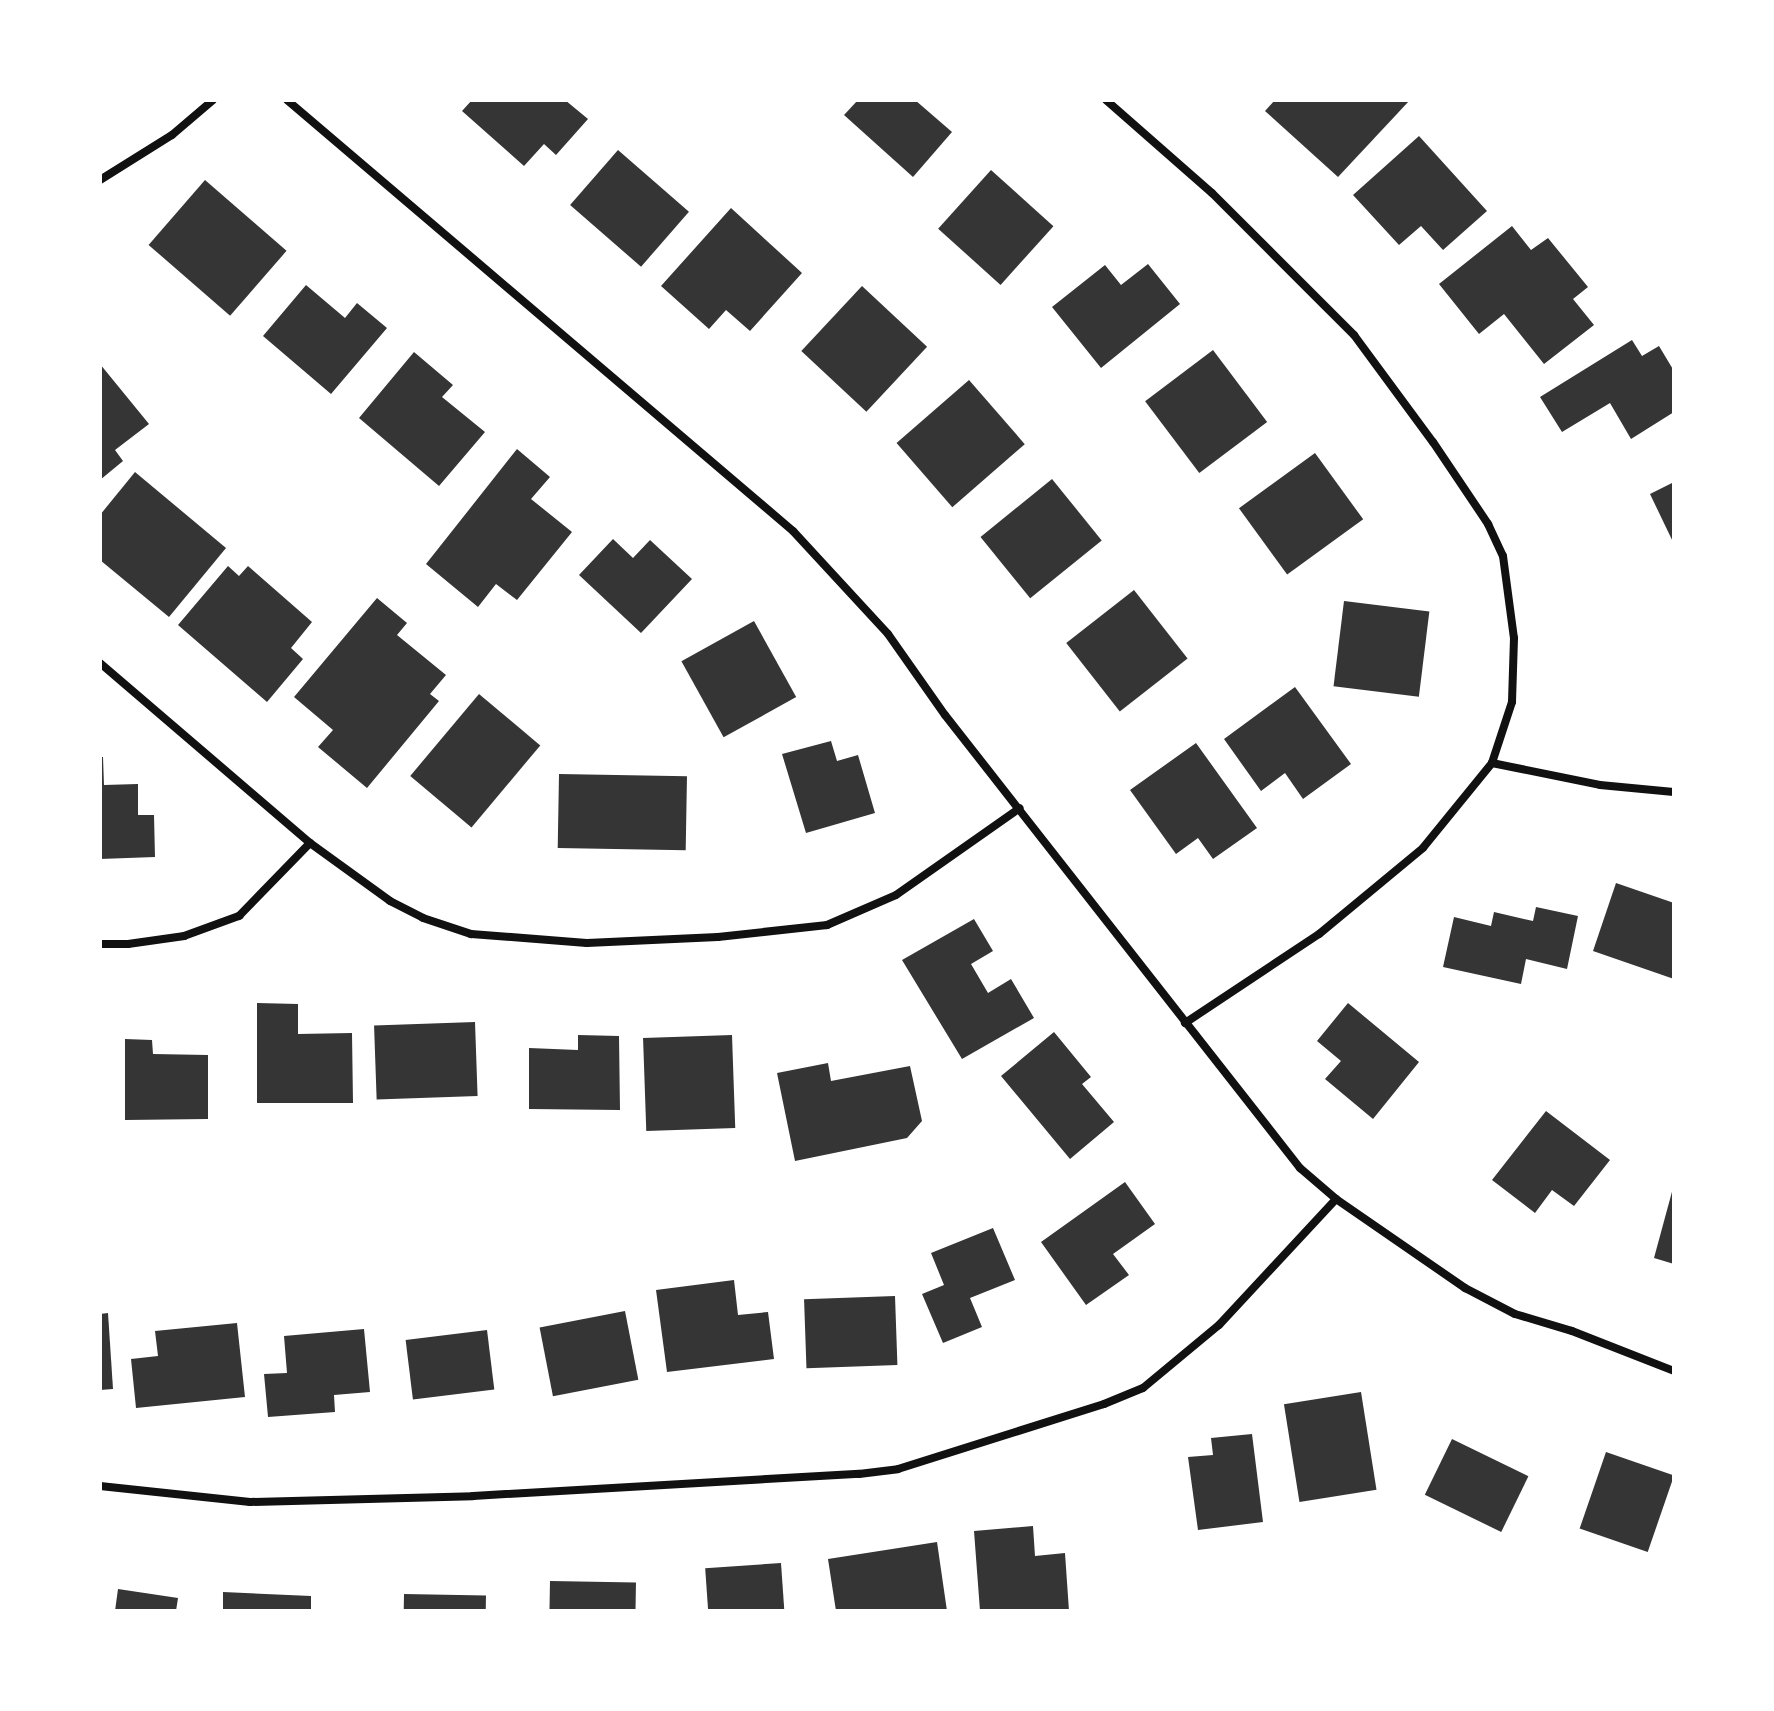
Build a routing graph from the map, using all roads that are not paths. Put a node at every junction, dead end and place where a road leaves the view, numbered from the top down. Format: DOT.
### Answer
graph roads {
  1 [pos="213,100"];
  2 [pos="287,100"];
  3 [pos="1106,100"];
  4 [pos="100,180"];
  5 [pos="100,663"];
  6 [pos="1492,763"];
  7 [pos="1674,792"];
  8 [pos="1020,808"];
  9 [pos="310,843"];
  10 [pos="100,944"];
  11 [pos="1185,1023"];
  12 [pos="1336,1199"];
  13 [pos="1674,1371"];
  14 [pos="100,1486"];
  1 -- 4 [label="street"];
  2 -- 8 [label="street"];
  3 -- 6 [label="street"];
  5 -- 9 [label="street"];
  6 -- 7 [label="street"];
  6 -- 11 [label="street"];
  8 -- 9 [label="street"];
  8 -- 11 [label="street"];
  9 -- 10 [label="street"];
  11 -- 12 [label="street"];
  12 -- 13 [label="street"];
  12 -- 14 [label="street"];
}
